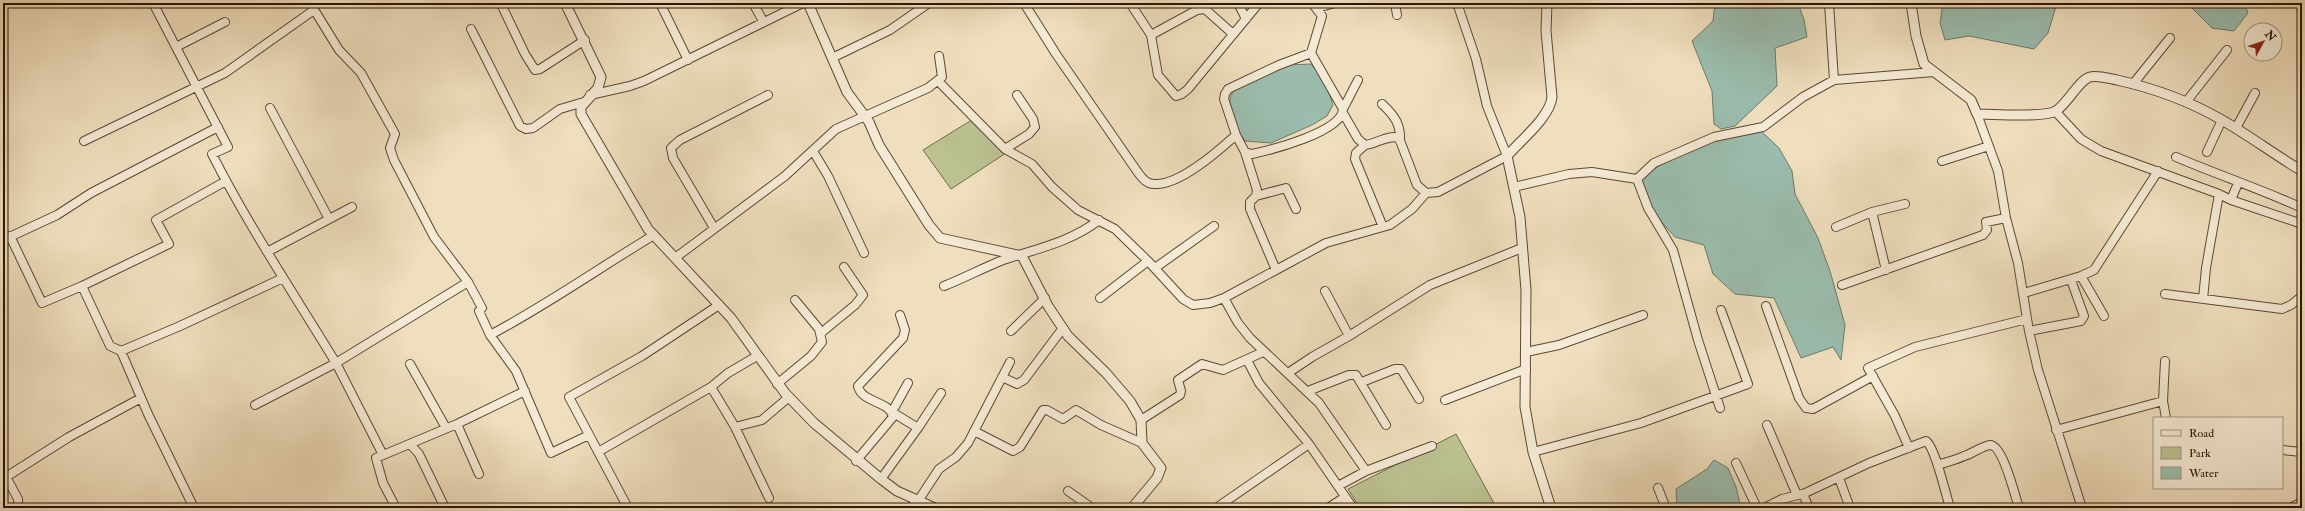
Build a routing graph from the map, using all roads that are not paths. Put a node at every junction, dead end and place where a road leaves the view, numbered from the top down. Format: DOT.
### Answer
graph roads {
  1 [pos="152,3"];
  2 [pos="565,3"];
  3 [pos="660,3"];
  4 [pos="753,3"];
  5 [pos="803,3"];
  6 [pos="808,3"];
  7 [pos="929,3"];
  8 [pos="1024,3"];
  9 [pos="1130,3"];
  10 [pos="1238,3"];
  11 [pos="1259,3"];
  12 [pos="1335,3"];
  13 [pos="1395,3"];
  14 [pos="1457,3"];
  15 [pos="1547,3"];
  16 [pos="1829,3"];
  17 [pos="1911,3"];
  18 [pos="501,4"];
  19 [pos="312,6"];
  20 [pos="1314,6"];
  21 [pos="1397,14"];
  22 [pos="1246,19"];
  23 [pos="225,22"];
  24 [pos="763,22"];
  25 [pos="471,29"];
  26 [pos="1233,34"];
  27 [pos="1151,35"];
  28 [pos="2170,38"];
  29 [pos="585,40"];
  30 [pos="176,47"];
  31 [pos="2226,50"];
  32 [pos="1311,53"];
  33 [pos="939,56"];
  34 [pos="832,58"];
  35 [pos="688,60"];
  36 [pos="1934,72"];
  37 [pos="1358,80"];
  38 [pos="1834,80"];
  39 [pos="939,82"];
  40 [pos="2133,84"];
  41 [pos="196,87"];
  42 [pos="2255,93"];
  43 [pos="768,95"];
  44 [pos="1017,96"];
  45 [pos="587,98"];
  46 [pos="2186,102"];
  47 [pos="1382,104"];
  48 [pos="270,108"];
  49 [pos="1343,111"];
  50 [pos="2055,111"];
  51 [pos="1977,114"];
  52 [pos="864,115"];
  53 [pos="2222,120"];
  54 [pos="218,127"];
  55 [pos="2236,128"];
  56 [pos="1236,135"];
  57 [pos="84,141"];
  58 [pos="1400,141"];
  59 [pos="1365,145"];
  60 [pos="1989,146"];
  61 [pos="1005,150"];
  62 [pos="814,151"];
  63 [pos="1245,152"];
  64 [pos="2207,152"];
  65 [pos="1507,156"];
  66 [pos="2176,157"];
  67 [pos="1942,161"];
  68 [pos="2158,171"];
  69 [pos="2302,171"];
  70 [pos="1637,179"];
  71 [pos="226,181"];
  72 [pos="2238,183"];
  73 [pos="1514,187"];
  74 [pos="1426,193"];
  75 [pos="2219,194"];
  76 [pos="1256,196"];
  77 [pos="2231,200"];
  78 [pos="1905,204"];
  79 [pos="352,207"];
  80 [pos="2302,208"];
  81 [pos="1296,209"];
  82 [pos="1872,212"];
  83 [pos="2006,218"];
  84 [pos="329,219"];
  85 [pos="1099,220"];
  86 [pos="2302,224"];
  87 [pos="1214,226"];
  88 [pos="1383,227"];
  89 [pos="1836,227"];
  90 [pos="714,228"];
  91 [pos="654,235"];
  92 [pos="6,238"];
  93 [pos="1522,248"];
  94 [pos="267,252"];
  95 [pos="864,253"];
  96 [pos="1022,256"];
  97 [pos="674,258"];
  98 [pos="1148,260"];
  99 [pos="844,267"];
  100 [pos="1155,268"];
  101 [pos="1276,270"];
  102 [pos="1886,270"];
  103 [pos="2081,276"];
  104 [pos="283,278"];
  105 [pos="2071,280"];
  106 [pos="468,282"];
  107 [pos="1842,285"];
  108 [pos="82,286"];
  109 [pos="944,286"];
  110 [pos="1325,291"];
  111 [pos="2024,293"];
  112 [pos="2165,294"];
  113 [pos="2302,296"];
  114 [pos="1044,298"];
  115 [pos="1100,298"];
  116 [pos="1224,298"];
  117 [pos="795,300"];
  118 [pos="2203,300"];
  119 [pos="719,305"];
  120 [pos="1766,306"];
  121 [pos="1721,310"];
  122 [pos="900,315"];
  123 [pos="1643,315"];
  124 [pos="2104,316"];
  125 [pos="2027,319"];
  126 [pos="1063,328"];
  127 [pos="1011,331"];
  128 [pos="2029,331"];
  129 [pos="821,333"];
  130 [pos="490,335"];
  131 [pos="1350,336"];
  132 [pos="121,350"];
  133 [pos="1263,352"];
  134 [pos="1526,352"];
  135 [pos="757,356"];
  136 [pos="1247,360"];
  137 [pos="2165,361"];
  138 [pos="1010,362"];
  139 [pos="336,363"];
  140 [pos="410,364"];
  141 [pos="1526,369"];
  142 [pos="1288,373"];
  143 [pos="1002,376"];
  144 [pos="1873,376"];
  145 [pos="1362,382"];
  146 [pos="908,383"];
  147 [pos="777,384"];
  148 [pos="711,387"];
  149 [pos="525,391"];
  150 [pos="1308,391"];
  151 [pos="940,393"];
  152 [pos="1716,396"];
  153 [pos="788,397"];
  154 [pos="141,398"];
  155 [pos="1419,399"];
  156 [pos="1445,400"];
  157 [pos="2163,401"];
  158 [pos="255,405"];
  159 [pos="1720,408"];
  160 [pos="892,412"];
  161 [pos="2166,417"];
  162 [pos="1141,420"];
  163 [pos="457,424"];
  164 [pos="1386,425"];
  165 [pos="1767,425"];
  166 [pos="735,427"];
  167 [pos="446,428"];
  168 [pos="918,428"];
  169 [pos="2056,430"];
  170 [pos="974,431"];
  171 [pos="589,436"];
  172 [pos="1142,443"];
  173 [pos="410,444"];
  174 [pos="1309,444"];
  175 [pos="1432,446"];
  176 [pos="1908,448"];
  177 [pos="2283,450"];
  178 [pos="598,452"];
  179 [pos="1533,452"];
  180 [pos="2302,452"];
  181 [pos="382,455"];
  182 [pos="856,461"];
  183 [pos="1736,463"];
  184 [pos="1938,465"];
  185 [pos="1366,471"];
  186 [pos="4,474"];
  187 [pos="479,474"];
  188 [pos="1839,478"];
  189 [pos="881,480"];
  190 [pos="1338,486"];
  191 [pos="1658,488"];
  192 [pos="1068,491"];
  193 [pos="1800,495"];
  194 [pos="1345,497"];
  195 [pos="769,498"];
  196 [pos="918,501"];
  197 [pos="2302,502"];
  198 [pos="18,508"];
  199 [pos="194,508"];
  200 [pos="396,508"];
  201 [pos="445,508"];
  202 [pos="628,508"];
  203 [pos="910,508"];
  204 [pos="935,508"];
  205 [pos="1092,508"];
  206 [pos="1132,508"];
  207 [pos="1216,508"];
  208 [pos="1328,508"];
  209 [pos="1353,508"];
  210 [pos="1551,508"];
  211 [pos="1666,508"];
  212 [pos="1757,508"];
  213 [pos="1764,508"];
  214 [pos="1809,508"];
  215 [pos="1850,508"];
  216 [pos="1950,508"];
  217 [pos="2019,508"];
  218 [pos="2082,508"];
  219 [pos="2290,508"];
  1 -- 30 [label="street"];
  2 -- 29 [label="street"];
  3 -- 35 [label="street"];
  4 -- 24 [label="street"];
  5 -- 24 [label="street"];
  6 -- 34 [label="street"];
  7 -- 34 [label="street"];
  8 -- 56 [label="street"];
  9 -- 27 [label="street"];
  10 -- 22 [label="street"];
  11 -- 22 [label="street"];
  12 -- 20 [label="street"];
  13 -- 21 [label="street"];
  14 -- 65 [label="street"];
  15 -- 65 [label="street"];
  16 -- 38 [label="street"];
  17 -- 36 [label="street"];
  18 -- 29 [label="street"];
  19 -- 41 [label="street"];
  19 -- 106 [label="street"];
  20 -- 32 [label="street"];
  22 -- 26 [label="street"];
  23 -- 30 [label="street"];
  24 -- 35 [label="street"];
  25 -- 45 [label="street"];
  26 -- 27 [label="street"];
  26 -- 27 [label="street"];
  28 -- 40 [label="street"];
  29 -- 45 [label="street"];
  30 -- 41 [label="street"];
  31 -- 46 [label="street"];
  32 -- 49 [label="street"];
  32 -- 56 [label="street"];
  33 -- 39 [label="street"];
  34 -- 52 [label="street"];
  35 -- 45 [label="street"];
  36 -- 38 [label="street"];
  36 -- 51 [label="street"];
  37 -- 49 [label="street"];
  38 -- 70 [label="street"];
  39 -- 52 [label="street"];
  39 -- 61 [label="street"];
  40 -- 46 [label="street"];
  40 -- 50 [label="street"];
  41 -- 54 [label="street"];
  41 -- 57 [label="street"];
  42 -- 55 [label="street"];
  43 -- 90 [label="street"];
  44 -- 61 [label="street"];
  45 -- 91 [label="street"];
  46 -- 53 [label="street"];
  47 -- 58 [label="street"];
  48 -- 84 [label="street"];
  49 -- 59 [label="street"];
  49 -- 63 [label="street"];
  50 -- 51 [label="street"];
  50 -- 68 [label="street"];
  51 -- 60 [label="street"];
  52 -- 62 [label="street"];
  52 -- 96 [label="street"];
  53 -- 55 [label="street"];
  53 -- 64 [label="street"];
  54 -- 71 [label="street"];
  54 -- 92 [label="street"];
  55 -- 69 [label="street"];
  56 -- 63 [label="street"];
  58 -- 59 [label="street"];
  58 -- 74 [label="street"];
  59 -- 88 [label="street"];
  60 -- 67 [label="street"];
  60 -- 83 [label="street"];
  61 -- 85 [label="street"];
  62 -- 90 [label="street"];
  62 -- 95 [label="street"];
  63 -- 76 [label="street"];
  65 -- 73 [label="street"];
  65 -- 74 [label="street"];
  66 -- 72 [label="street"];
  68 -- 75 [label="street"];
  68 -- 103 [label="street"];
  70 -- 73 [label="street"];
  70 -- 152 [label="street"];
  71 -- 94 [label="street"];
  71 -- 108 [label="street"];
  72 -- 77 [label="street"];
  72 -- 80 [label="street"];
  73 -- 93 [label="street"];
  74 -- 88 [label="street"];
  75 -- 77 [label="street"];
  75 -- 118 [label="street"];
  76 -- 81 [label="street"];
  76 -- 101 [label="street"];
  77 -- 86 [label="street"];
  78 -- 82 [label="street"];
  79 -- 84 [label="street"];
  82 -- 89 [label="street"];
  82 -- 102 [label="street"];
  83 -- 102 [label="street"];
  83 -- 111 [label="street"];
  84 -- 94 [label="street"];
  85 -- 96 [label="street"];
  85 -- 98 [label="street"];
  87 -- 100 [label="street"];
  88 -- 101 [label="street"];
  90 -- 97 [label="street"];
  91 -- 97 [label="street"];
  91 -- 130 [label="street"];
  92 -- 108 [label="street"];
  93 -- 131 [label="street"];
  93 -- 134 [label="street"];
  94 -- 104 [label="street"];
  96 -- 109 [label="street"];
  96 -- 114 [label="street"];
  97 -- 119 [label="street"];
  98 -- 100 [label="street"];
  98 -- 115 [label="street"];
  99 -- 129 [label="street"];
  100 -- 116 [label="street"];
  101 -- 116 [label="street"];
  102 -- 107 [label="street"];
  103 -- 105 [label="street"];
  103 -- 124 [label="street"];
  104 -- 132 [label="street"];
  104 -- 139 [label="street"];
  105 -- 111 [label="street"];
  105 -- 128 [label="street"];
  106 -- 130 [label="street"];
  106 -- 139 [label="street"];
  108 -- 132 [label="street"];
  110 -- 131 [label="street"];
  111 -- 125 [label="street"];
  112 -- 118 [label="street"];
  113 -- 118 [label="street"];
  114 -- 126 [label="street"];
  114 -- 127 [label="street"];
  116 -- 133 [label="street"];
  117 -- 129 [label="street"];
  119 -- 135 [label="street"];
  119 -- 171 [label="street"];
  120 -- 144 [label="street"];
  121 -- 152 [label="street"];
  122 -- 160 [label="street"];
  123 -- 134 [label="street"];
  125 -- 128 [label="street"];
  125 -- 144 [label="street"];
  126 -- 143 [label="street"];
  126 -- 162 [label="street"];
  128 -- 169 [label="street"];
  129 -- 147 [label="street"];
  130 -- 149 [label="street"];
  131 -- 142 [label="street"];
  132 -- 154 [label="street"];
  133 -- 136 [label="street"];
  133 -- 142 [label="street"];
  134 -- 141 [label="street"];
  135 -- 147 [label="street"];
  135 -- 148 [label="street"];
  136 -- 162 [label="street"];
  136 -- 174 [label="street"];
  137 -- 157 [label="street"];
  138 -- 143 [label="street"];
  139 -- 158 [label="street"];
  139 -- 181 [label="street"];
  140 -- 167 [label="street"];
  141 -- 156 [label="street"];
  141 -- 179 [label="street"];
  142 -- 150 [label="street"];
  143 -- 170 [label="street"];
  144 -- 176 [label="street"];
  145 -- 150 [label="street"];
  145 -- 155 [label="street"];
  145 -- 164 [label="street"];
  146 -- 160 [label="street"];
  147 -- 153 [label="street"];
  148 -- 166 [label="street"];
  148 -- 178 [label="street"];
  149 -- 163 [label="street"];
  149 -- 171 [label="street"];
  150 -- 185 [label="street"];
  151 -- 168 [label="street"];
  152 -- 159 [label="street"];
  152 -- 179 [label="street"];
  153 -- 166 [label="street"];
  153 -- 182 [label="street"];
  154 -- 186 [label="street"];
  154 -- 199 [label="street"];
  157 -- 161 [label="street"];
  157 -- 169 [label="street"];
  160 -- 168 [label="street"];
  160 -- 182 [label="street"];
  162 -- 172 [label="street"];
  163 -- 167 [label="street"];
  163 -- 187 [label="street"];
  165 -- 193 [label="street"];
  166 -- 195 [label="street"];
  167 -- 173 [label="street"];
  168 -- 189 [label="street"];
  169 -- 218 [label="street"];
  170 -- 172 [label="street"];
  170 -- 196 [label="street"];
  171 -- 178 [label="street"];
  172 -- 206 [label="street"];
  173 -- 181 [label="street"];
  173 -- 201 [label="street"];
  174 -- 190 [label="street"];
  174 -- 207 [label="street"];
  175 -- 185 [label="street"];
  176 -- 184 [label="street"];
  176 -- 188 [label="street"];
  177 -- 180 [label="street"];
  178 -- 202 [label="street"];
  179 -- 210 [label="street"];
  181 -- 200 [label="street"];
  182 -- 189 [label="street"];
  183 -- 212 [label="street"];
  184 -- 216 [label="street"];
  184 -- 217 [label="street"];
  185 -- 190 [label="street"];
  186 -- 198 [label="street"];
  188 -- 193 [label="street"];
  188 -- 215 [label="street"];
  189 -- 196 [label="street"];
  190 -- 194 [label="street"];
  191 -- 211 [label="street"];
  192 -- 205 [label="street"];
  193 -- 213 [label="street"];
  193 -- 214 [label="street"];
  194 -- 208 [label="street"];
  194 -- 209 [label="street"];
  196 -- 203 [label="street"];
  196 -- 204 [label="street"];
  197 -- 219 [label="street"];
}
